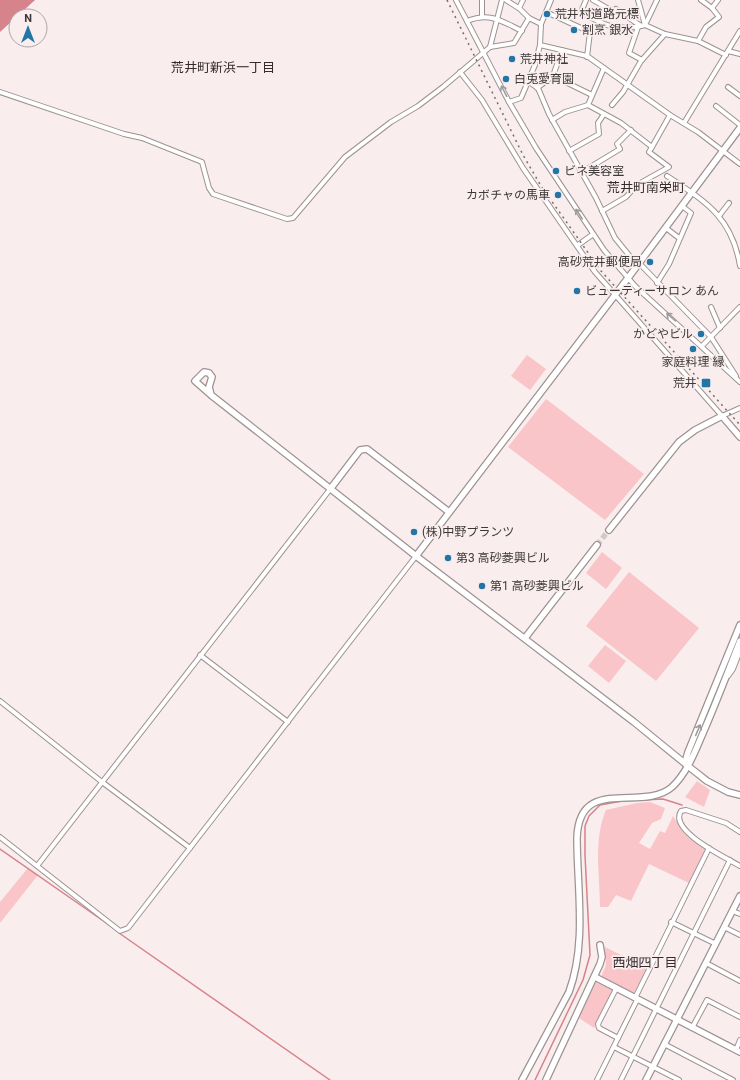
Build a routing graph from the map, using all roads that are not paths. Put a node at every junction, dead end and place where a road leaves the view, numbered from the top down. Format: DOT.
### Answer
graph roads {
  1 [pos="456,0"];
  2 [pos="482,0"];
  3 [pos="502,0"];
  4 [pos="506,0"];
  5 [pos="523,0"];
  6 [pos="552,0"];
  7 [pos="585,0"];
  8 [pos="593,0"];
  9 [pos="638,0"];
  10 [pos="657,0"];
  11 [pos="701,0"];
  12 [pos="718,0"];
  13 [pos="519,8"];
  14 [pos="712,8"];
  15 [pos="546,12"];
  16 [pos="482,16"];
  17 [pos="529,18"];
  18 [pos="496,19"];
  19 [pos="467,21"];
  20 [pos="541,24"];
  21 [pos="601,24"];
  22 [pos="641,26"];
  23 [pos="522,31"];
  24 [pos="740,31"];
  25 [pos="590,32"];
  26 [pos="665,34"];
  27 [pos="698,41"];
  28 [pos="540,45"];
  29 [pos="490,47"];
  30 [pos="562,50"];
  31 [pos="728,51"];
  32 [pos="483,52"];
  33 [pos="740,54"];
  34 [pos="726,56"];
  35 [pos="588,57"];
  36 [pos="642,60"];
  37 [pos="604,68"];
  38 [pos="460,72"];
  39 [pos="553,76"];
  40 [pos="529,82"];
  41 [pos="627,85"];
  42 [pos="728,87"];
  43 [pos="538,88"];
  44 [pos="0,92"];
  45 [pos="592,95"];
  46 [pos="740,96"];
  47 [pos="510,102"];
  48 [pos="588,105"];
  49 [pos="612,105"];
  50 [pos="716,106"];
  51 [pos="604,114"];
  52 [pos="670,115"];
  53 [pos="552,120"];
  54 [pos="684,123"];
  55 [pos="740,126"];
  56 [pos="631,130"];
  57 [pos="652,147"];
  58 [pos="569,151"];
  59 [pos="723,151"];
  60 [pos="740,164"];
  61 [pos="582,172"];
  62 [pos="667,176"];
  63 [pos="629,184"];
  64 [pos="633,189"];
  65 [pos="691,193"];
  66 [pos="728,203"];
  67 [pos="682,206"];
  68 [pos="602,211"];
  69 [pos="719,216"];
  70 [pos="666,228"];
  71 [pos="592,235"];
  72 [pos="679,238"];
  73 [pos="578,245"];
  74 [pos="638,264"];
  75 [pos="740,266"];
  76 [pos="628,278"];
  77 [pos="657,283"];
  78 [pos="615,295"];
  79 [pos="740,306"];
  80 [pos="711,307"];
  81 [pos="720,328"];
  82 [pos="711,337"];
  83 [pos="702,346"];
  84 [pos="739,381"];
  85 [pos="211,395"];
  86 [pos="740,408"];
  87 [pos="722,416"];
  88 [pos="740,437"];
  89 [pos="331,488"];
  90 [pos="449,512"];
  91 [pos="609,530"];
  92 [pos="597,545"];
  93 [pos="416,556"];
  94 [pos="740,625"];
  95 [pos="525,638"];
  96 [pos="740,641"];
  97 [pos="740,651"];
  98 [pos="200,655"];
  99 [pos="726,679"];
  100 [pos="0,701"];
  101 [pos="288,722"];
  102 [pos="688,766"];
  103 [pos="102,782"];
  104 [pos="740,796"];
  105 [pos="740,832"];
  106 [pos="0,837"];
  107 [pos="190,848"];
  108 [pos="709,848"];
  109 [pos="730,860"];
  110 [pos="37,866"];
  111 [pos="740,866"];
  112 [pos="740,896"];
  113 [pos="732,911"];
  114 [pos="740,914"];
  115 [pos="671,922"];
  116 [pos="724,927"];
  117 [pos="693,933"];
  118 [pos="740,934"];
  119 [pos="600,944"];
  120 [pos="716,944"];
  121 [pos="706,963"];
  122 [pos="595,978"];
  123 [pos="740,981"];
  124 [pos="616,989"];
  125 [pos="636,999"];
  126 [pos="656,1010"];
  127 [pos="740,1017"];
  128 [pos="676,1020"];
  129 [pos="692,1028"];
  130 [pos="618,1038"];
  131 [pos="740,1040"];
  132 [pos="664,1044"];
  133 [pos="614,1047"];
  134 [pos="738,1051"];
  135 [pos="633,1056"];
  136 [pos="653,1067"];
  137 [pos="522,1080"];
  138 [pos="546,1080"];
  139 [pos="597,1080"];
  140 [pos="620,1080"];
  141 [pos="646,1080"];
  142 [pos="679,1080"];
  143 [pos="733,1080"];
  1 -- 19 [label="street"];
  2 -- 16 [label="street"];
  3 -- 18 [label="street"];
  4 -- 13 [label="street"];
  5 -- 13 [label="street"];
  6 -- 15 [label="street"];
  7 -- 21 [label="street"];
  8 -- 22 [label="street"];
  9 -- 22 [label="street"];
  10 -- 22 [label="street"];
  11 -- 14 [label="street"];
  12 -- 14 [label="street"];
  13 -- 17 [label="street"];
  14 -- 27 [label="street"];
  15 -- 20 [label="street"];
  15 -- 25 [label="street"];
  16 -- 18 [label="street"];
  16 -- 19 [label="street"];
  17 -- 20 [label="street"];
  17 -- 23 [label="street"];
  18 -- 23 [label="street"];
  18 -- 29 [label="street"];
  19 -- 32 [label="street"];
  20 -- 28 [label="street"];
  21 -- 22 [label="street"];
  21 -- 25 [label="street"];
  22 -- 26 [label="street"];
  22 -- 36 [label="street"];
  23 -- 29 [label="street"];
  24 -- 31 [label="street"];
  25 -- 35 [label="street"];
  26 -- 27 [label="street"];
  26 -- 36 [label="street"];
  27 -- 34 [label="street"];
  28 -- 30 [label="street"];
  28 -- 40 [label="street"];
  29 -- 32 [label="street"];
  30 -- 35 [label="street"];
  30 -- 39 [label="street"];
  31 -- 33 [label="street"];
  31 -- 34 [label="street"];
  32 -- 38 [label="street"];
  47 -- 32 [label="street, one-way"];
  34 -- 54 [label="street"];
  35 -- 37 [label="street"];
  36 -- 41 [label="street"];
  37 -- 41 [label="street"];
  37 -- 45 [label="street"];
  38 -- 44 [label="street"];
  38 -- 73 [label="street"];
  39 -- 43 [label="street"];
  39 -- 45 [label="street"];
  40 -- 43 [label="street"];
  40 -- 47 [label="street"];
  41 -- 49 [label="street"];
  41 -- 52 [label="street"];
  42 -- 46 [label="street"];
  43 -- 53 [label="street"];
  45 -- 48 [label="street"];
  71 -- 47 [label="street, one-way"];
  48 -- 51 [label="street"];
  48 -- 53 [label="street"];
  50 -- 55 [label="street"];
  51 -- 56 [label="street"];
  51 -- 58 [label="street"];
  52 -- 54 [label="street"];
  52 -- 57 [label="street"];
  53 -- 58 [label="street"];
  54 -- 59 [label="street"];
  55 -- 59 [label="street"];
  56 -- 57 [label="street"];
  56 -- 61 [label="street"];
  57 -- 64 [label="street"];
  58 -- 61 [label="street"];
  59 -- 60 [label="street"];
  59 -- 65 [label="street"];
  61 -- 68 [label="street"];
  62 -- 65 [label="street"];
  63 -- 64 [label="street"];
  64 -- 68 [label="street"];
  65 -- 67 [label="street"];
  65 -- 69 [label="street"];
  66 -- 69 [label="street"];
  67 -- 70 [label="street"];
  67 -- 72 [label="street"];
  68 -- 74 [label="street"];
  69 -- 75 [label="street"];
  70 -- 72 [label="street"];
  70 -- 74 [label="street"];
  71 -- 73 [label="street"];
  71 -- 76 [label="street"];
  72 -- 77 [label="street"];
  73 -- 78 [label="street"];
  74 -- 76 [label="street"];
  74 -- 77 [label="street"];
  76 -- 78 [label="street"];
  83 -- 76 [label="street, one-way"];
  77 -- 82 [label="street"];
  78 -- 87 [label="street"];
  78 -- 90 [label="street"];
  79 -- 81 [label="street"];
  80 -- 81 [label="street"];
  81 -- 82 [label="street"];
  82 -- 83 [label="street"];
  82 -- 84 [label="street"];
  83 -- 84 [label="street"];
  85 -- 85 [label="street"];
  85 -- 89 [label="street"];
  86 -- 87 [label="street"];
  87 -- 88 [label="street"];
  87 -- 91 [label="street"];
  89 -- 90 [label="street"];
  89 -- 93 [label="street"];
  89 -- 98 [label="street"];
  90 -- 93 [label="street"];
  92 -- 95 [label="street"];
  93 -- 95 [label="street"];
  93 -- 101 [label="street"];
  102 -- 94 [label="street, one-way"];
  95 -- 102 [label="street"];
  96 -- 99 [label="street"];
  97 -- 99 [label="street"];
  98 -- 101 [label="street"];
  98 -- 103 [label="street"];
  99 -- 102 [label="street"];
  100 -- 103 [label="street"];
  101 -- 107 [label="street"];
  102 -- 104 [label="street"];
  102 -- 137 [label="street"];
  103 -- 107 [label="street"];
  103 -- 110 [label="street"];
  105 -- 108 [label="street"];
  106 -- 110 [label="street"];
  107 -- 110 [label="street"];
  108 -- 109 [label="street"];
  108 -- 115 [label="street"];
  109 -- 111 [label="street"];
  109 -- 117 [label="street"];
  112 -- 113 [label="street"];
  113 -- 114 [label="street"];
  113 -- 116 [label="street"];
  115 -- 117 [label="street"];
  115 -- 125 [label="street"];
  116 -- 118 [label="street"];
  116 -- 120 [label="street"];
  117 -- 120 [label="street"];
  117 -- 126 [label="street"];
  119 -- 122 [label="street"];
  120 -- 121 [label="street"];
  121 -- 123 [label="street"];
  121 -- 128 [label="street"];
  122 -- 124 [label="street"];
  122 -- 138 [label="street"];
  124 -- 125 [label="street"];
  124 -- 130 [label="street"];
  125 -- 126 [label="street"];
  125 -- 130 [label="street"];
  126 -- 128 [label="street"];
  126 -- 135 [label="street"];
  127 -- 129 [label="street"];
  128 -- 129 [label="street"];
  128 -- 132 [label="street"];
  129 -- 134 [label="street"];
  130 -- 133 [label="street"];
  131 -- 134 [label="street"];
  132 -- 136 [label="street"];
  132 -- 143 [label="street"];
  133 -- 135 [label="street"];
  133 -- 139 [label="street"];
  135 -- 136 [label="street"];
  135 -- 140 [label="street"];
  136 -- 141 [label="street"];
  136 -- 142 [label="street"];
}
